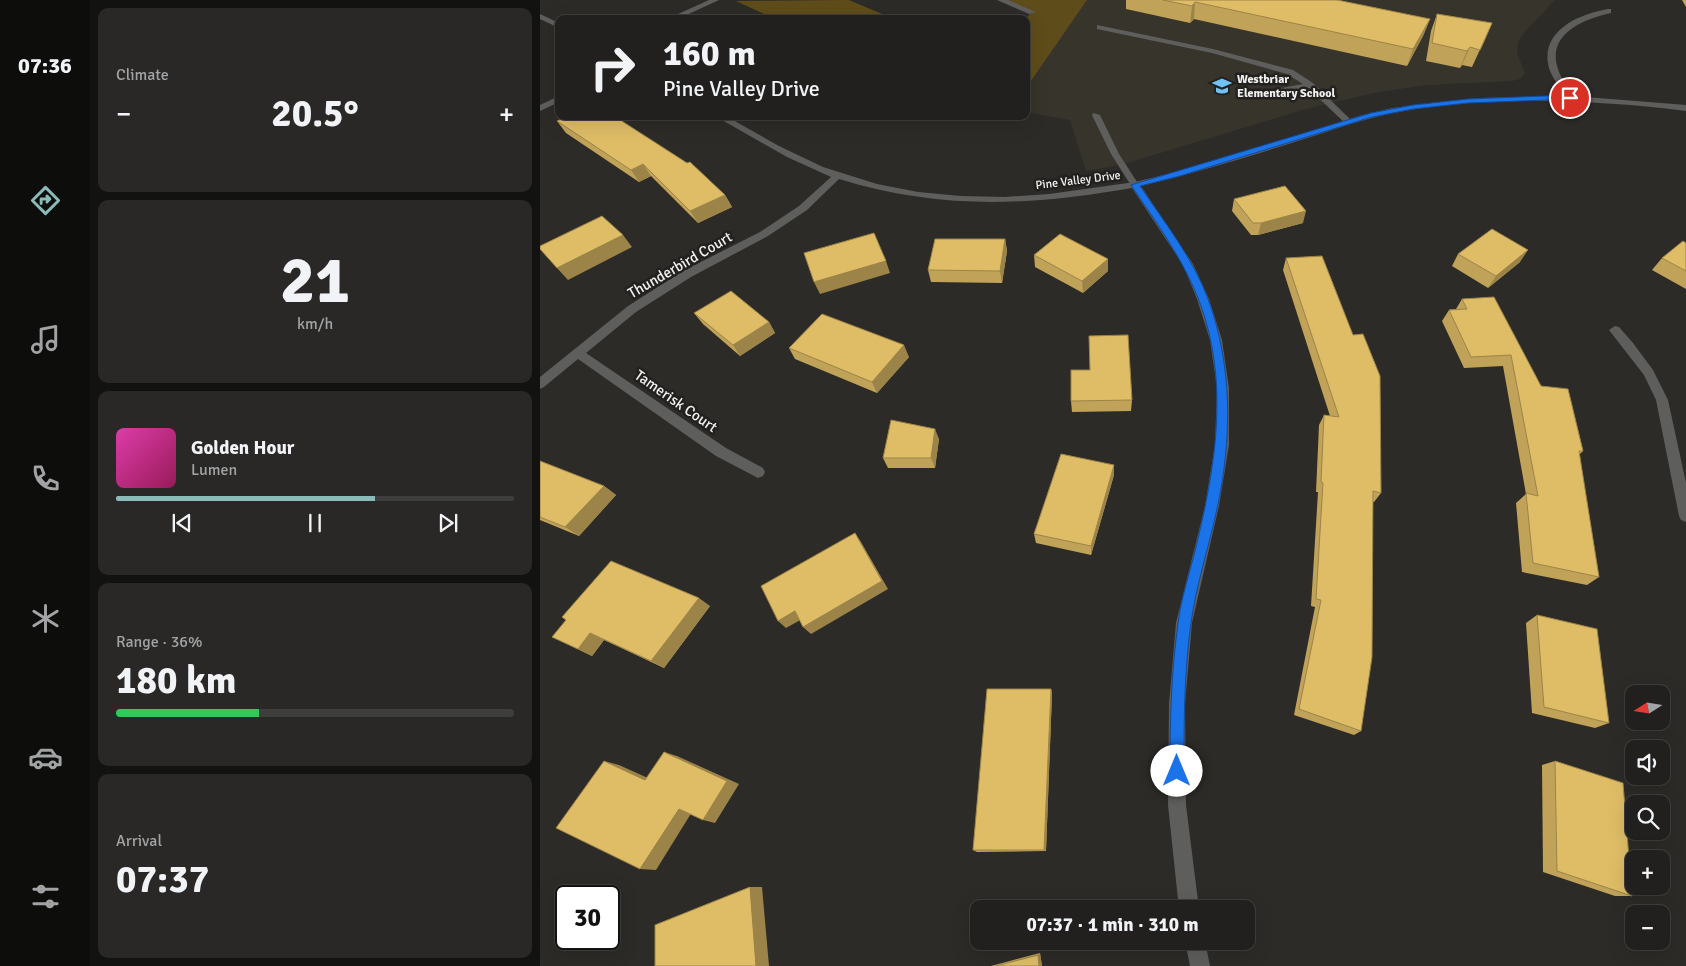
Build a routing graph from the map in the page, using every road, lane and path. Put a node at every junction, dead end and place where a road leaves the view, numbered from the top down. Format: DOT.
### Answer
graph roads {
  1 [pos="715,0"];
  2 [pos="1001,0"];
  3 [pos="1608,11"];
  4 [pos="1032,12"];
  5 [pos="680,15"];
  6 [pos="540,16"];
  7 [pos="555,24"];
  8 [pos="1100,27"];
  9 [pos="1310,85"];
  10 [pos="1269,93"];
  11 [pos="1570,98"];
  12 [pos="555,101"];
  13 [pos="540,108"];
  14 [pos="1686,108"];
  15 [pos="1096,115"];
  16 [pos="725,120"];
  17 [pos="1349,122"];
  18 [pos="837,176"];
  19 [pos="1135,185"];
  20 [pos="1615,330"];
  21 [pos="578,353"];
  22 [pos="540,384"];
  23 [pos="758,472"];
  24 [pos="1686,516"];
  25 [pos="1188,900"];
  26 [pos="1197,950"];
  27 [pos="1200,966"];
  1 -- 5 [label="street"];
  2 -- 4 [label="street"];
  3 -- 11 [label="street"];
  6 -- 7 [label="street"];
  8 -- 9 [label="lane"];
  9 -- 10 [label="lane"];
  9 -- 17 [label="lane"];
  11 -- 14 [label="street, Pine Valley Drive"];
  11 -- 17 [label="street, Pine Valley Drive"];
  12 -- 13 [label="street"];
  15 -- 19 [label="lane"];
  16 -- 18 [label="street, Pine Valley Drive"];
  17 -- 19 [label="street, Pine Valley Drive"];
  18 -- 19 [label="street, Pine Valley Drive"];
  18 -- 21 [label="street, Thunderbird Court"];
  19 -- 25 [label="street"];
  20 -- 24 [label="street"];
  21 -- 22 [label="street, Thunderbird Court"];
  21 -- 23 [label="street, Tamerisk Court"];
  26 -- 27 [label="street"];
}
